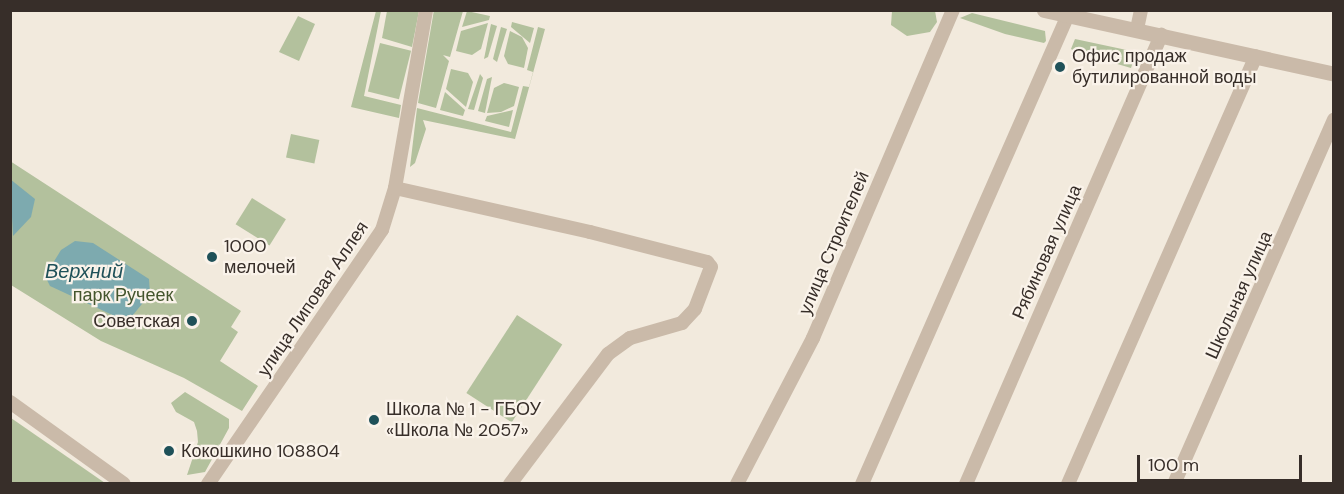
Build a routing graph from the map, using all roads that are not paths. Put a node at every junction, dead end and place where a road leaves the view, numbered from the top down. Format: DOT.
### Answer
graph roads {
  1 [pos="426,10"];
  2 [pos="952,10"];
  3 [pos="1044,10"];
  4 [pos="1141,10"];
  5 [pos="1068,15"];
  6 [pos="1137,30"];
  7 [pos="1161,35"];
  8 [pos="1256,56"];
  9 [pos="1334,74"];
  10 [pos="1334,120"];
  11 [pos="395,188"];
  12 [pos="10,402"];
  13 [pos="124,483"];
  14 [pos="208,483"];
  15 [pos="510,483"];
  16 [pos="737,483"];
  17 [pos="862,483"];
  18 [pos="966,483"];
  19 [pos="1068,483"];
  20 [pos="1174,483"];
  1 -- 11 [label="street, улица Липовая Аллея"];
  2 -- 16 [label="street, улица Строителей"];
  3 -- 5 [label="street"];
  4 -- 6 [label="street"];
  5 -- 6 [label="street"];
  5 -- 17 [label="street"];
  6 -- 7 [label="street"];
  7 -- 8 [label="street"];
  7 -- 18 [label="street, Рябиновая улица"];
  8 -- 9 [label="street"];
  8 -- 19 [label="street"];
  10 -- 20 [label="street, Школьная улица"];
  11 -- 14 [label="street, улица Липовая Аллея"];
  11 -- 15 [label="street"];
  12 -- 13 [label="street"];
}
